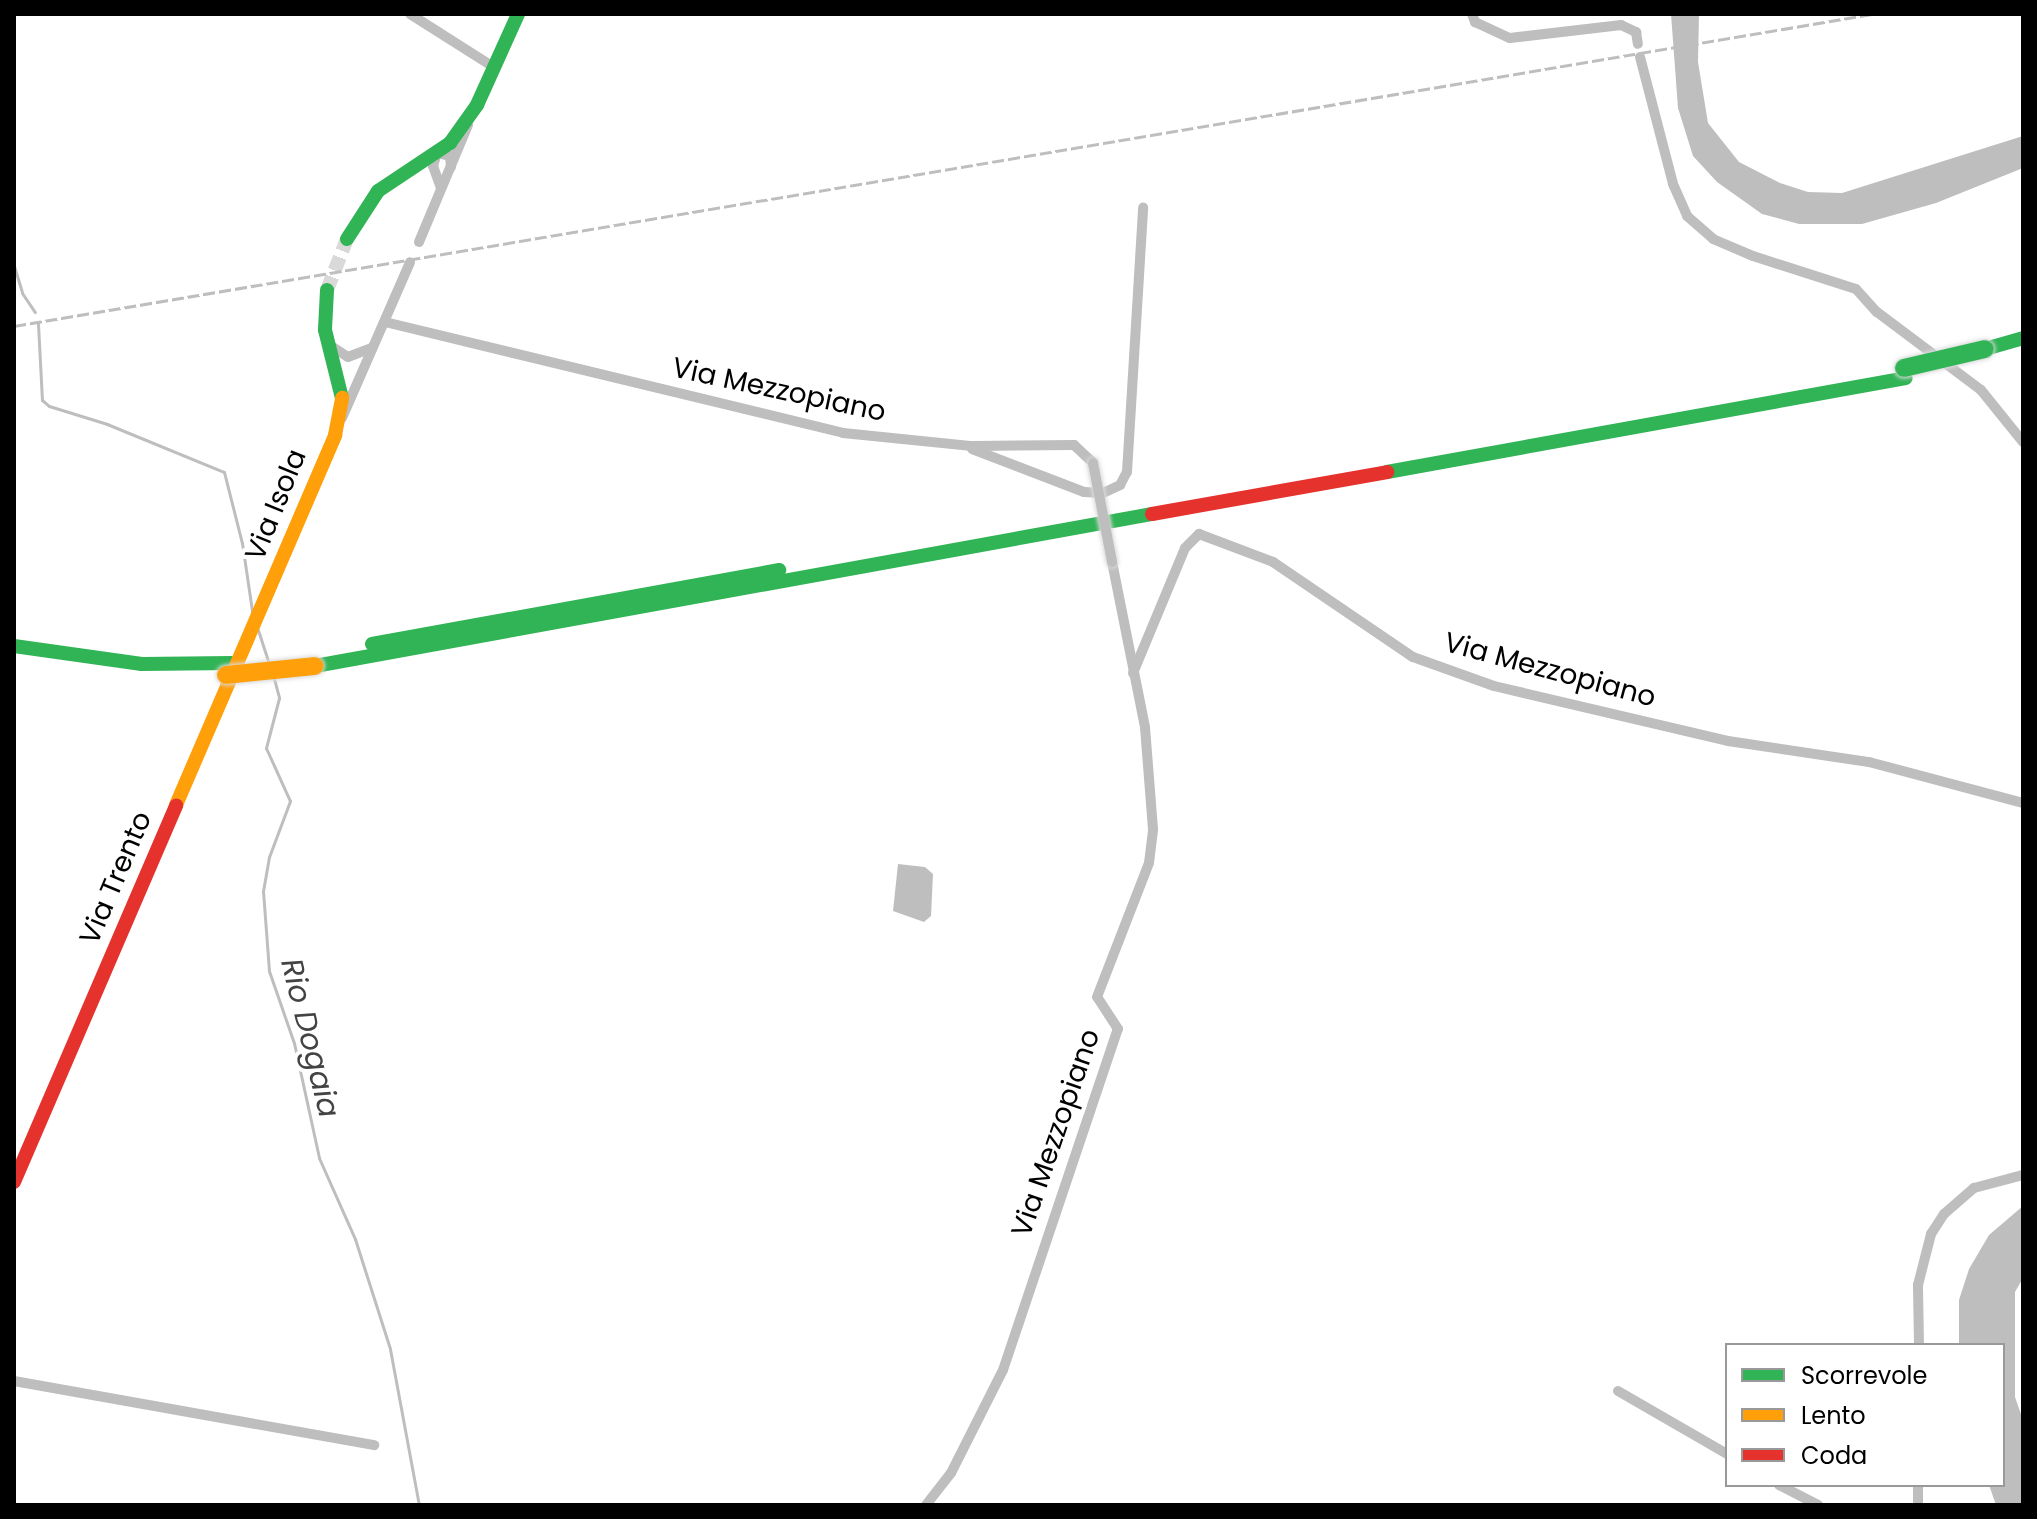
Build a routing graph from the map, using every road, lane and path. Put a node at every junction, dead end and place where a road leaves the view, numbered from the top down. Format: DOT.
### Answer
graph roads {
  1 [pos="410,14"];
  2 [pos="518,14"];
  3 [pos="1472,14"];
  4 [pos="1638,44"];
  5 [pos="1640,57"];
  6 [pos="495,68"];
  7 [pos="442,167"];
  8 [pos="1143,207"];
  9 [pos="347,239"];
  10 [pos="419,242"];
  11 [pos="410,262"];
  12 [pos="327,290"];
  13 [pos="385,322"];
  14 [pos="2023,338"];
  15 [pos="2023,349"];
  16 [pos="1986,354"];
  17 [pos="357,363"];
  18 [pos="2023,442"];
  19 [pos="951,444"];
  20 [pos="265,604"];
  21 [pos="14,646"];
  22 [pos="14,658"];
  23 [pos="229,669"];
  24 [pos="1133,673"];
  25 [pos="2023,803"];
  26 [pos="2023,1175"];
  27 [pos="14,1182"];
  28 [pos="1919,1343"];
  29 [pos="14,1381"];
  30 [pos="1618,1391"];
  31 [pos="374,1445"];
  32 [pos="1725,1453"];
  33 [pos="1783,1487"];
  34 [pos="926,1505"];
  35 [pos="1818,1505"];
  1 -- 6 [label="street"];
  2 -- 6 [label="main road"];
  3 -- 4 [label="street"];
  5 -- 18 [label="street"];
  6 -- 7 [label="main road"];
  7 -- 9 [label="main road"];
  7 -- 10 [label="street"];
  8 -- 19 [label="street"];
  11 -- 13 [label="street"];
  12 -- 17 [label="main road, Via Isola"];
  13 -- 17 [label="street"];
  13 -- 19 [label="street, Via Mezzopiano"];
  14 -- 16 [label="main road"];
  15 -- 16 [label="main road"];
  16 -- 23 [label="main road, bridge"];
  17 -- 20 [label="main road, Via Isola"];
  19 -- 24 [label="street, Via Mezzopiano, bridge"];
  20 -- 27 [label="main road, Via Trento"];
  21 -- 23 [label="main road"];
  22 -- 23 [label="main road"];
  24 -- 25 [label="street, Via Mezzopiano"];
  24 -- 34 [label="street, Via Mezzopiano"];
  26 -- 28 [label="street"];
  29 -- 31 [label="street"];
  30 -- 32 [label="street"];
  33 -- 35 [label="street"];
}
